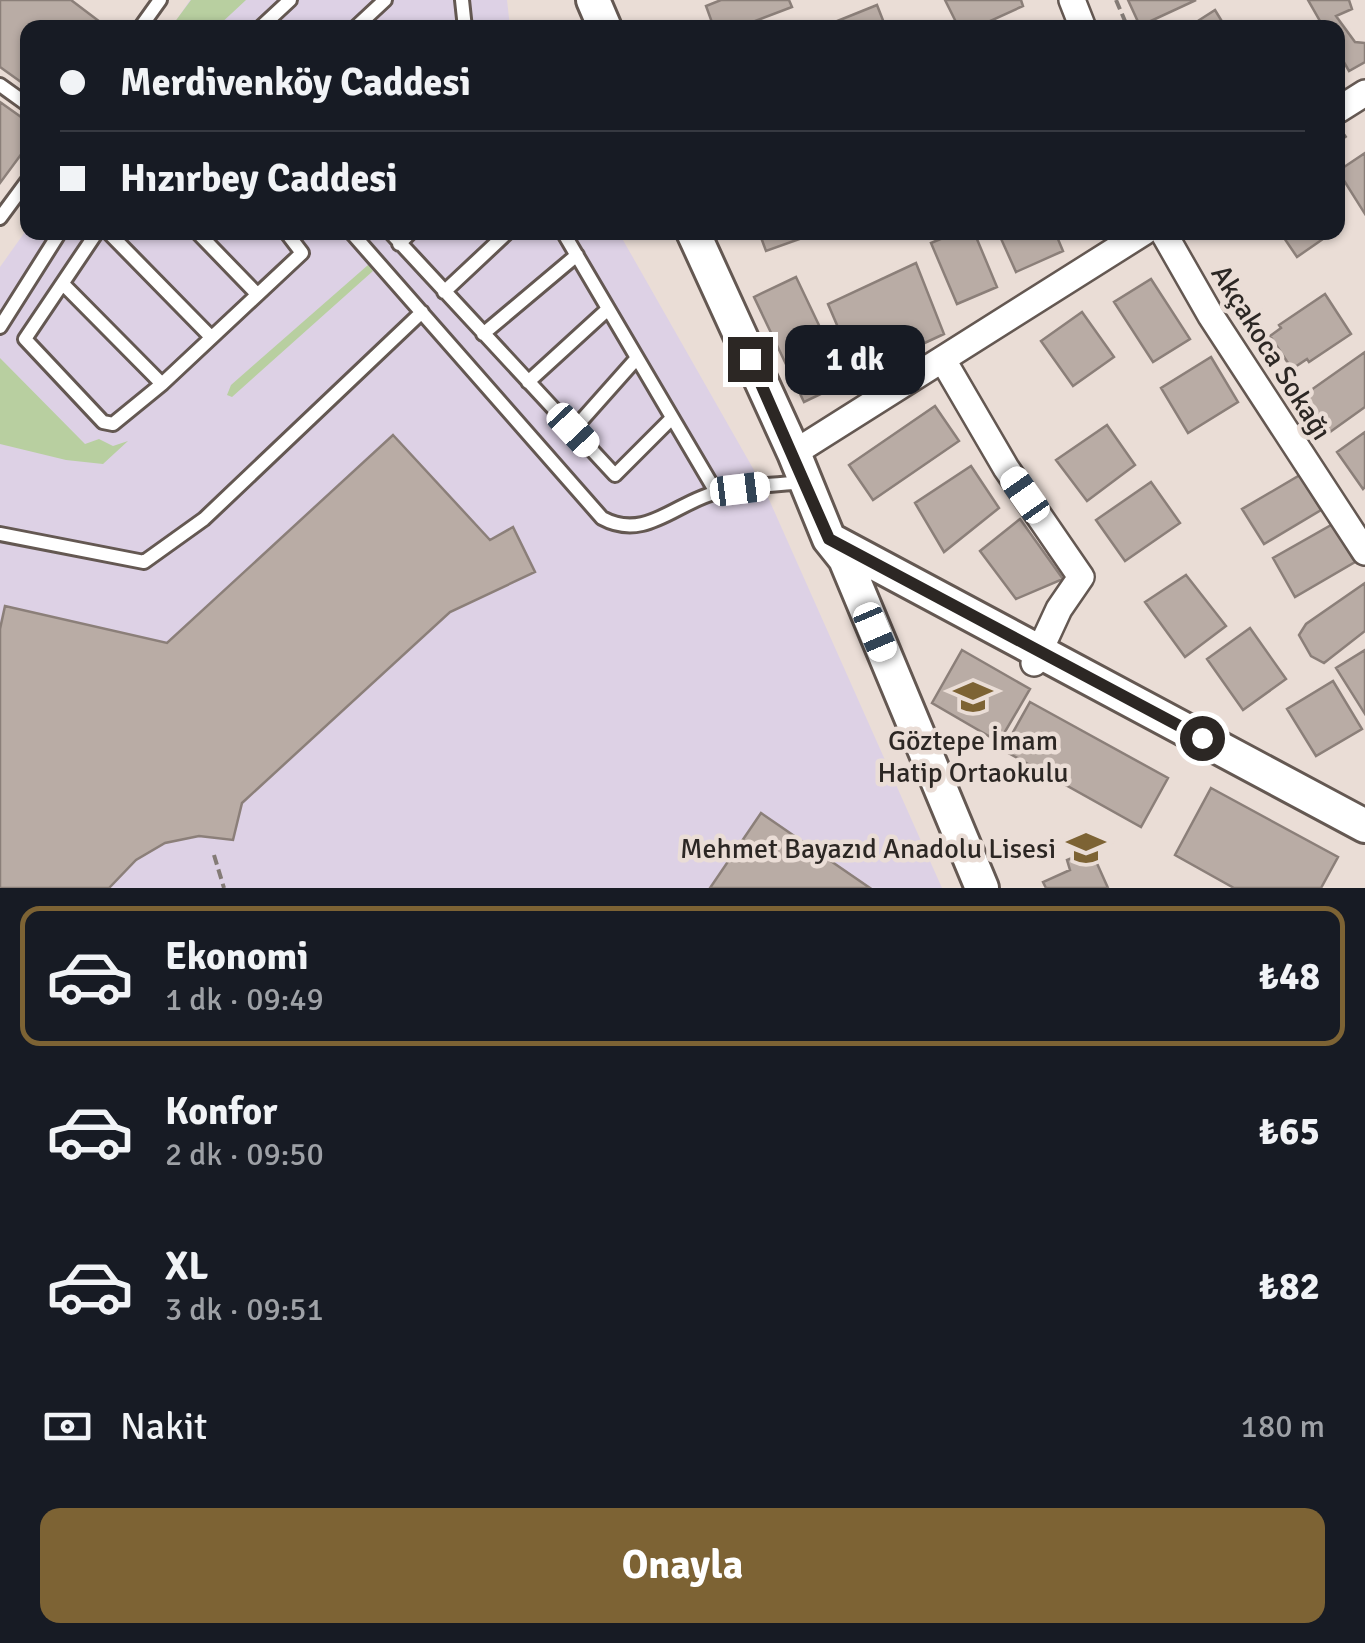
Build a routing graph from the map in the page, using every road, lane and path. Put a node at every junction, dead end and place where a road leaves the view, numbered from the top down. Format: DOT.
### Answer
graph roads {
  1 [pos="290,0"];
  2 [pos="385,0"];
  3 [pos="269,20"];
  4 [pos="364,20"];
  5 [pos="20,191"];
  6 [pos="0,218"];
  7 [pos="55,240"];
  8 [pos="92,240"];
  9 [pos="116,240"];
  10 [pos="205,240"];
  11 [pos="292,240"];
  12 [pos="358,240"];
  13 [pos="396,240"];
  14 [pos="499,240"];
  15 [pos="568,240"];
  16 [pos="696,240"];
  17 [pos="1132,240"];
  18 [pos="1168,240"];
  19 [pos="576,255"];
  20 [pos="63,284"];
  21 [pos="444,292"];
  22 [pos="256,294"];
  23 [pos="608,308"];
  24 [pos="422,312"];
  25 [pos="0,327"];
  26 [pos="483,334"];
  27 [pos="210,336"];
  28 [pos="637,358"];
  29 [pos="944,360"];
  30 [pos="528,382"];
  31 [pos="162,384"];
  32 [pos="672,418"];
  33 [pos="573,430"];
  34 [pos="799,468"];
  35 [pos="716,492"];
  36 [pos="0,534"];
  37 [pos="837,549"];
  38 [pos="1365,552"];
  39 [pos="1036,656"];
  40 [pos="1365,826"];
  41 [pos="1365,845"];
  42 [pos="214,855"];
  43 [pos="224,888"];
  44 [pos="982,888"];
  1 -- 3 [label="lane"];
  2 -- 4 [label="lane"];
  5 -- 6 [label="lane"];
  7 -- 25 [label="lane"];
  8 -- 20 [label="lane"];
  9 -- 27 [label="lane"];
  10 -- 22 [label="lane"];
  11 -- 22 [label="lane"];
  12 -- 24 [label="lane"];
  13 -- 21 [label="lane"];
  14 -- 21 [label="lane"];
  15 -- 19 [label="lane"];
  16 -- 34 [label="street"];
  17 -- 29 [label="street"];
  18 -- 38 [label="street, Akçakoca Sokağı"];
  19 -- 23 [label="lane"];
  19 -- 26 [label="lane"];
  20 -- 31 [label="lane"];
  20 -- 31 [label="lane"];
  21 -- 26 [label="lane"];
  22 -- 27 [label="lane"];
  23 -- 28 [label="lane"];
  23 -- 30 [label="lane"];
  24 -- 35 [label="lane"];
  24 -- 36 [label="lane"];
  26 -- 30 [label="lane"];
  27 -- 31 [label="lane"];
  28 -- 32 [label="lane"];
  28 -- 33 [label="lane"];
  29 -- 34 [label="street"];
  29 -- 39 [label="street"];
  30 -- 33 [label="lane"];
  32 -- 33 [label="lane"];
  32 -- 35 [label="lane"];
  34 -- 35 [label="lane"];
  34 -- 37 [label="street"];
  37 -- 39 [label="street"];
  37 -- 44 [label="street"];
  39 -- 40 [label="street"];
  39 -- 41 [label="street"];
  42 -- 43 [label="path"];
}
